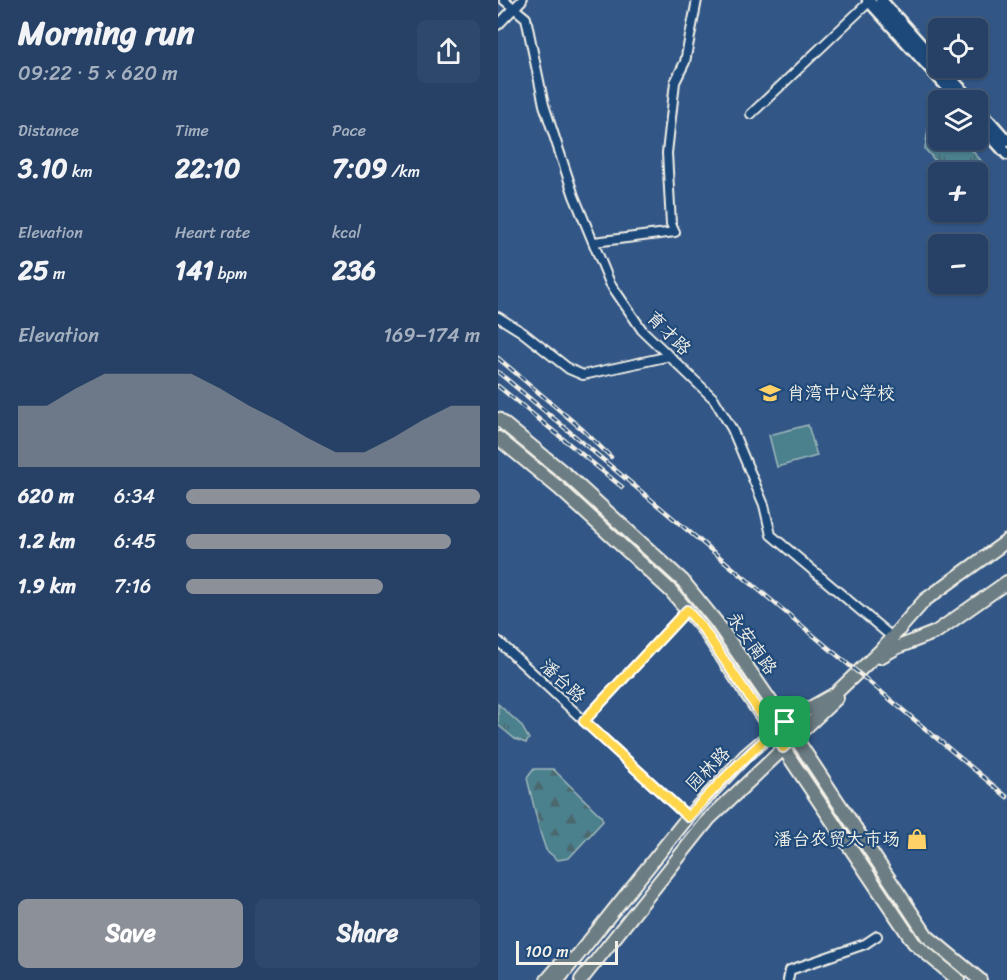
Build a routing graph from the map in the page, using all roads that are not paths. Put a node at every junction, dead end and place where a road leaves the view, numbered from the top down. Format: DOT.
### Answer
graph roads {
  1 [pos="504,0"];
  2 [pos="522,0"];
  3 [pos="697,0"];
  4 [pos="872,0"];
  5 [pos="514,8"];
  6 [pos="498,25"];
  7 [pos="928,54"];
  8 [pos="951,78"];
  9 [pos="949,90"];
  10 [pos="962,90"];
  11 [pos="751,114"];
  12 [pos="988,119"];
  13 [pos="988,133"];
  14 [pos="1007,141"];
  15 [pos="1007,154"];
  16 [pos="594,242"];
  17 [pos="498,317"];
  18 [pos="670,356"];
  19 [pos="498,419"];
  20 [pos="498,438"];
  21 [pos="1007,541"];
  22 [pos="1007,582"];
  23 [pos="687,610"];
  24 [pos="892,638"];
  25 [pos="498,641"];
  26 [pos="584,721"];
  27 [pos="785,722"];
  28 [pos="773,732"];
  29 [pos="795,738"];
  30 [pos="783,748"];
  31 [pos="688,817"];
  32 [pos="596,932"];
  33 [pos="877,936"];
  34 [pos="609,945"];
  35 [pos="546,980"];
  36 [pos="558,980"];
  37 [pos="581,980"];
  38 [pos="591,980"];
  39 [pos="788,980"];
  40 [pos="958,980"];
  41 [pos="980,980"];
  1 -- 5 [label="street, 育才路"];
  2 -- 5 [label="street"];
  3 -- 16 [label="street"];
  4 -- 7 [label="main road"];
  4 -- 9 [label="main road"];
  4 -- 11 [label="street"];
  5 -- 6 [label="street"];
  5 -- 16 [label="street, 育才路"];
  8 -- 10 [label="main road"];
  12 -- 14 [label="main road"];
  13 -- 15 [label="main road"];
  16 -- 18 [label="street, 育才路"];
  17 -- 18 [label="street"];
  18 -- 24 [label="street, 育才路"];
  19 -- 27 [label="main road, 永安南路"];
  20 -- 23 [label="main road, 永安南路"];
  21 -- 24 [label="main road, 园林路"];
  22 -- 29 [label="main road, 园林路"];
  23 -- 26 [label="street"];
  23 -- 28 [label="main road, 永安南路"];
  24 -- 27 [label="main road, 园林路"];
  25 -- 26 [label="street, 潘台路"];
  26 -- 31 [label="street, 潘台路"];
  27 -- 28 [label="main road, 园林路"];
  27 -- 29 [label="main road, 永安南路"];
  28 -- 30 [label="main road, 永安南路"];
  28 -- 31 [label="main road, 园林路"];
  29 -- 30 [label="main road, 园林路"];
  29 -- 41 [label="main road, 永安南路"];
  30 -- 34 [label="main road, 园林路"];
  30 -- 40 [label="main road, 永安南路"];
  31 -- 32 [label="main road, 园林路"];
  32 -- 35 [label="main road, 园林路"];
  32 -- 36 [label="main road, 园林路"];
  33 -- 39 [label="street"];
  34 -- 37 [label="main road, 园林路"];
  34 -- 38 [label="main road, 园林路"];
}
